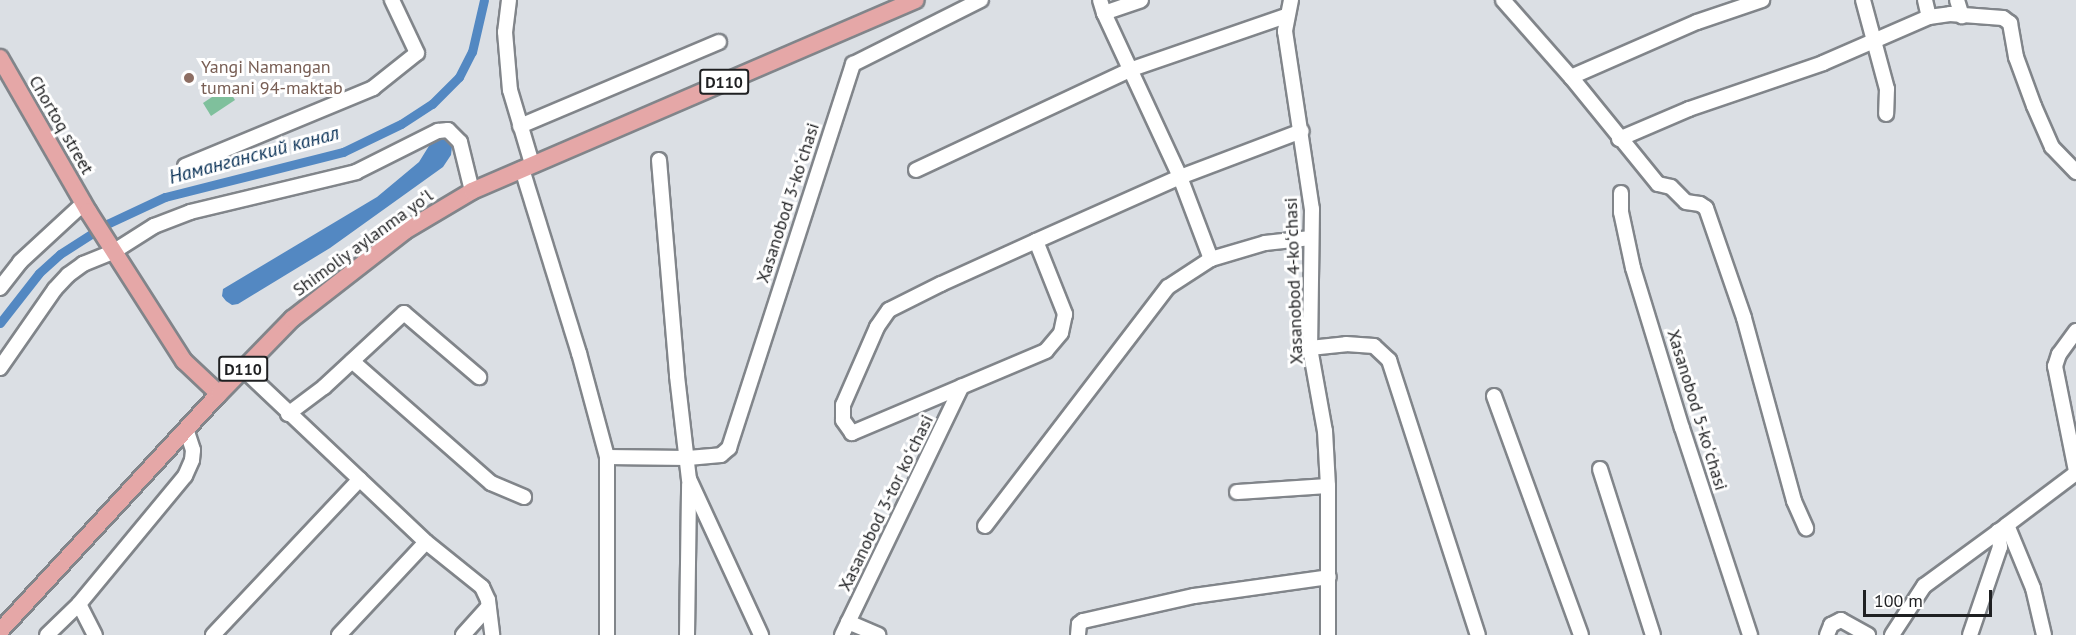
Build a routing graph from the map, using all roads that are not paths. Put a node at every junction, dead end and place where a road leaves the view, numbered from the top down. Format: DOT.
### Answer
graph roads {
  1 [pos="393,0"];
  2 [pos="509,0"];
  3 [pos="915,0"];
  4 [pos="981,0"];
  5 [pos="1141,0"];
  6 [pos="1291,0"];
  7 [pos="1762,0"];
  8 [pos="1863,0"];
  9 [pos="1925,0"];
  10 [pos="1957,0"];
  11 [pos="1510,2"];
  12 [pos="1102,7"];
  13 [pos="1286,16"];
  14 [pos="1962,16"];
  15 [pos="1929,17"];
  16 [pos="1874,41"];
  17 [pos="719,42"];
  18 [pos="0,58"];
  19 [pos="1132,69"];
  20 [pos="1571,77"];
  21 [pos="1886,114"];
  22 [pos="520,126"];
  23 [pos="1302,131"];
  24 [pos="1618,139"];
  25 [pos="659,160"];
  26 [pos="184,166"];
  27 [pos="527,166"];
  28 [pos="916,170"];
  29 [pos="2076,172"];
  30 [pos="1180,177"];
  31 [pos="472,191"];
  32 [pos="1622,193"];
  33 [pos="86,207"];
  34 [pos="1311,238"];
  35 [pos="1036,241"];
  36 [pos="112,249"];
  37 [pos="1211,259"];
  38 [pos="20,262"];
  39 [pos="0,267"];
  40 [pos="0,288"];
  41 [pos="2076,331"];
  42 [pos="1310,348"];
  43 [pos="352,361"];
  44 [pos="0,368"];
  45 [pos="243,369"];
  46 [pos="479,377"];
  47 [pos="962,386"];
  48 [pos="219,394"];
  49 [pos="1494,396"];
  50 [pos="288,414"];
  51 [pos="186,429"];
  52 [pos="2074,449"];
  53 [pos="606,457"];
  54 [pos="688,458"];
  55 [pos="1600,469"];
  56 [pos="2076,472"];
  57 [pos="360,479"];
  58 [pos="689,479"];
  59 [pos="1328,486"];
  60 [pos="1237,492"];
  61 [pos="524,497"];
  62 [pos="985,526"];
  63 [pos="1806,528"];
  64 [pos="2002,528"];
  65 [pos="426,542"];
  66 [pos="1329,577"];
  67 [pos="79,604"];
  68 [pos="488,607"];
  69 [pos="845,629"];
  70 [pos="0,631"];
  71 [pos="47,635"];
  72 [pos="95,635"];
  73 [pos="213,635"];
  74 [pos="339,635"];
  75 [pos="463,635"];
  76 [pos="492,635"];
  77 [pos="607,635"];
  78 [pos="687,635"];
  79 [pos="761,635"];
  80 [pos="879,635"];
  81 [pos="1077,635"];
  82 [pos="1328,635"];
  83 [pos="1478,635"];
  84 [pos="1581,635"];
  85 [pos="1653,635"];
  86 [pos="1750,635"];
  87 [pos="1827,635"];
  88 [pos="1868,635"];
  89 [pos="1892,635"];
  90 [pos="1970,635"];
  91 [pos="2044,635"];
  1 -- 26 [label="street"];
  2 -- 22 [label="street"];
  3 -- 27 [label="main road, Shimoliy aylanma yoʻl / D110"];
  4 -- 54 [label="street, Xasanobod 3-koʻchasi"];
  5 -- 12 [label="street"];
  6 -- 13 [label="street, Xasanobod 4-koʻchasi"];
  7 -- 20 [label="street"];
  8 -- 16 [label="street"];
  9 -- 15 [label="street"];
  10 -- 14 [label="street"];
  11 -- 20 [label="street"];
  12 -- 19 [label="street"];
  13 -- 19 [label="street"];
  13 -- 23 [label="street, Xasanobod 4-koʻchasi"];
  14 -- 15 [label="street"];
  14 -- 29 [label="street"];
  15 -- 16 [label="street"];
  16 -- 21 [label="street"];
  16 -- 24 [label="street"];
  17 -- 22 [label="street"];
  18 -- 33 [label="main road, Chortoq street"];
  19 -- 28 [label="street"];
  19 -- 30 [label="street"];
  20 -- 24 [label="street"];
  22 -- 27 [label="street"];
  23 -- 30 [label="street"];
  23 -- 34 [label="street, Xasanobod 4-koʻchasi"];
  24 -- 63 [label="street"];
  25 -- 54 [label="street"];
  27 -- 31 [label="main road, Shimoliy aylanma yoʻl / D110"];
  27 -- 53 [label="street"];
  30 -- 35 [label="street"];
  30 -- 37 [label="street"];
  31 -- 36 [label="street"];
  31 -- 45 [label="main road, Shimoliy aylanma yoʻl / D110"];
  32 -- 86 [label="street, Xasanobod 5-koʻchasi"];
  33 -- 36 [label="main road, Chortoq street"];
  33 -- 38 [label="street"];
  34 -- 37 [label="street"];
  34 -- 42 [label="street, Xasanobod 4-koʻchasi"];
  35 -- 47 [label="street"];
  35 -- 47 [label="street"];
  36 -- 44 [label="street"];
  36 -- 48 [label="main road, Chortoq street"];
  37 -- 62 [label="street"];
  38 -- 39 [label="street"];
  38 -- 40 [label="street"];
  41 -- 52 [label="street"];
  42 -- 59 [label="street, Xasanobod 4-koʻchasi"];
  42 -- 83 [label="street"];
  43 -- 46 [label="street"];
  43 -- 50 [label="street"];
  43 -- 61 [label="street"];
  45 -- 48 [label="main road, Shimoliy aylanma yoʻl / D110"];
  45 -- 50 [label="street"];
  47 -- 69 [label="street, Xasanobod 3-tor koʻchasi"];
  48 -- 51 [label="main road, Shimoliy aylanma yoʻl / D110"];
  49 -- 84 [label="street"];
  50 -- 57 [label="street"];
  51 -- 67 [label="street"];
  51 -- 70 [label="main road, Shimoliy aylanma yoʻl / D110"];
  52 -- 56 [label="street"];
  53 -- 54 [label="street, Xasanobod 3-koʻchasi"];
  53 -- 77 [label="street"];
  54 -- 58 [label="street"];
  55 -- 85 [label="street"];
  56 -- 64 [label="street"];
  57 -- 65 [label="street"];
  57 -- 73 [label="street"];
  58 -- 78 [label="street"];
  58 -- 79 [label="street"];
  59 -- 60 [label="street"];
  59 -- 66 [label="street, Xasanobod 4-koʻchasi"];
  64 -- 89 [label="street"];
  64 -- 90 [label="street"];
  64 -- 91 [label="street"];
  65 -- 68 [label="street"];
  65 -- 74 [label="street"];
  66 -- 81 [label="street"];
  66 -- 82 [label="street, Xasanobod 4-koʻchasi"];
  67 -- 71 [label="street"];
  67 -- 72 [label="street"];
  68 -- 75 [label="street"];
  68 -- 76 [label="street"];
  69 -- 80 [label="street"];
  87 -- 88 [label="street"];
}
